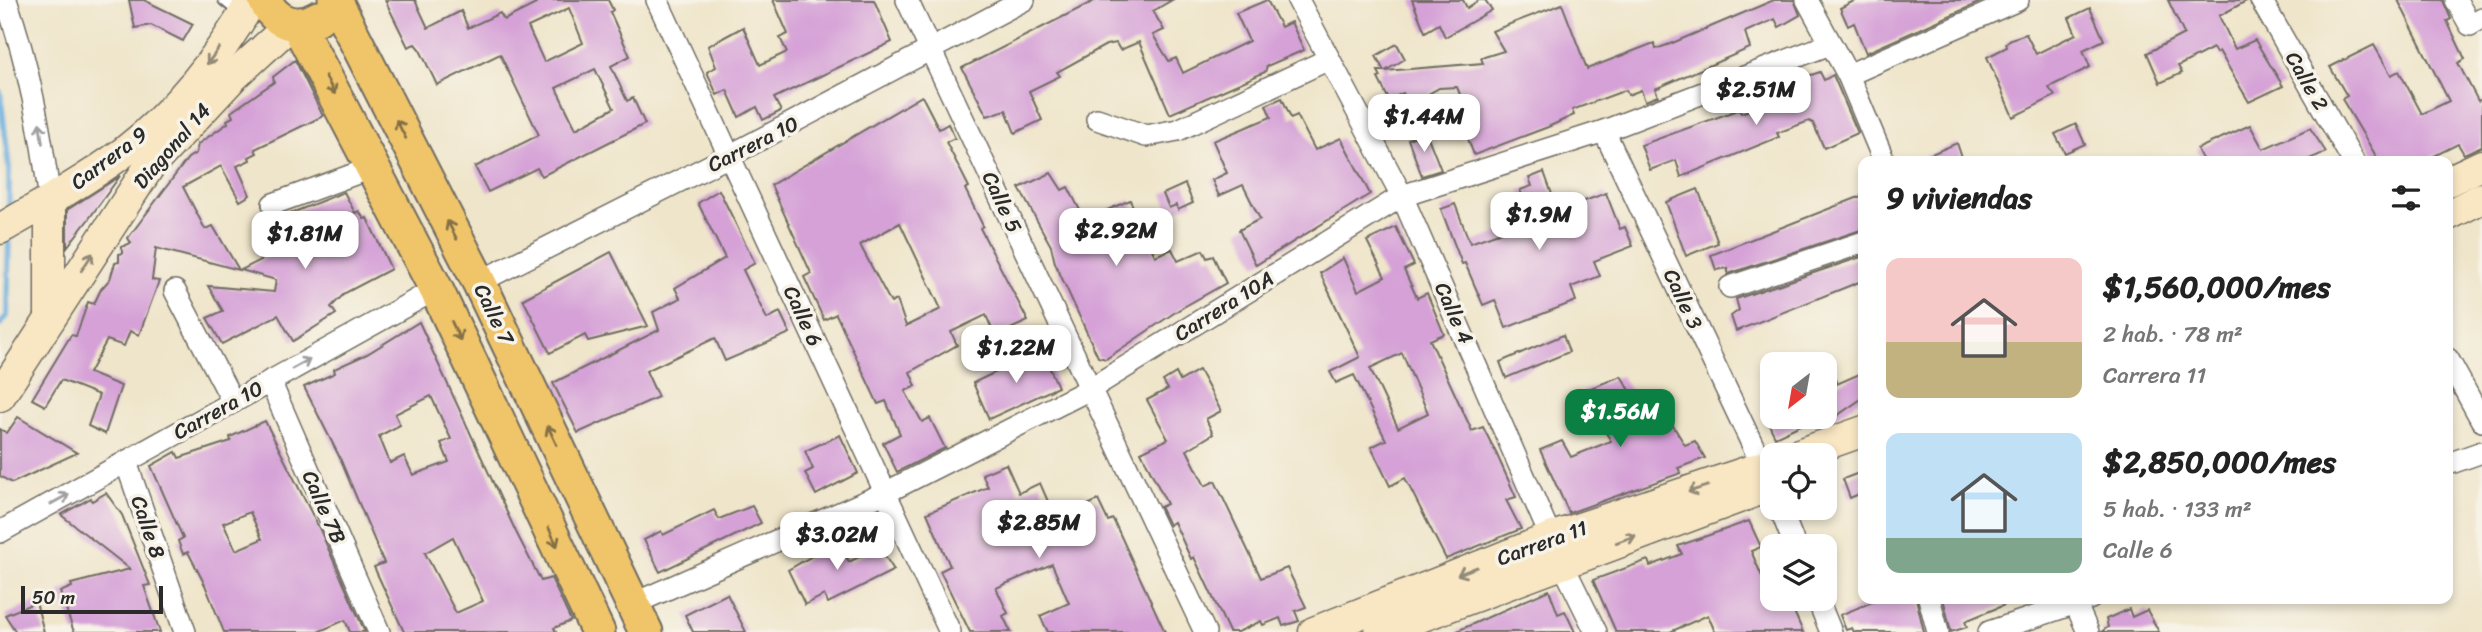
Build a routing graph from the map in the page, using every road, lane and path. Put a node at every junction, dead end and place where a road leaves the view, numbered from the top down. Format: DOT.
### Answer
graph roads {
  1 [pos="6,0"];
  2 [pos="333,0"];
  3 [pos="657,0"];
  4 [pos="907,0"];
  5 [pos="1024,0"];
  6 [pos="1298,0"];
  7 [pos="1807,0"];
  8 [pos="2018,0"];
  9 [pos="2261,0"];
  10 [pos="2456,0"];
  11 [pos="246,4"];
  12 [pos="2476,22"];
  13 [pos="294,24"];
  14 [pos="1829,44"];
  15 [pos="931,51"];
  16 [pos="1329,59"];
  17 [pos="1848,75"];
  18 [pos="1097,119"];
  19 [pos="1604,131"];
  20 [pos="729,156"];
  21 [pos="1882,156"];
  22 [pos="2350,156"];
  23 [pos="2482,165"];
  24 [pos="374,167"];
  25 [pos="2453,179"];
  26 [pos="1402,196"];
  27 [pos="2482,198"];
  28 [pos="273,204"];
  29 [pos="42,205"];
  30 [pos="2453,212"];
  31 [pos="0,229"];
  32 [pos="1858,244"];
  33 [pos="479,282"];
  34 [pos="1730,287"];
  35 [pos="436,289"];
  36 [pos="175,291"];
  37 [pos="50,320"];
  38 [pos="2453,368"];
  39 [pos="270,381"];
  40 [pos="1090,389"];
  41 [pos="0,396"];
  42 [pos="233,402"];
  43 [pos="2482,421"];
  44 [pos="1858,433"];
  45 [pos="1830,443"];
  46 [pos="2482,452"];
  47 [pos="1858,454"];
  48 [pos="1760,458"];
  49 [pos="126,462"];
  50 [pos="1837,462"];
  51 [pos="2453,462"];
  52 [pos="1760,487"];
  53 [pos="886,494"];
  54 [pos="0,532"];
  55 [pos="1558,550"];
  56 [pos="1931,604"];
  57 [pos="2069,604"];
  58 [pos="2081,604"];
  59 [pos="1822,611"];
  60 [pos="640,618"];
  61 [pos="590,630"];
  62 [pos="185,632"];
  63 [pos="379,632"];
  64 [pos="950,632"];
  65 [pos="1205,632"];
  66 [pos="1314,632"];
  67 [pos="1380,632"];
  68 [pos="1596,632"];
  69 [pos="1831,632"];
  70 [pos="1938,632"];
  71 [pos="1989,632"];
  72 [pos="2088,632"];
  29 -- 1 [label="street, one-way"];
  2 -- 13 [label="main road"];
  33 -- 2 [label="main road, Calle 7, one-way"];
  3 -- 20 [label="street, Calle 6"];
  4 -- 15 [label="street, Calle 5"];
  5 -- 15 [label="street, Carrera 10"];
  6 -- 16 [label="street, Calle 4"];
  7 -- 14 [label="street"];
  8 -- 17 [label="street"];
  9 -- 22 [label="street, Calle 2"];
  10 -- 12 [label="street"];
  11 -- 13 [label="main road, Calle 7"];
  11 -- 29 [label="street, Carrera 9, one-way"];
  13 -- 24 [label="main road, Calle 7, one-way"];
  37 -- 13 [label="street, Diagonal 14, one-way"];
  14 -- 17 [label="street"];
  14 -- 19 [label="street, Carrera 10A"];
  15 -- 20 [label="street, Carrera 10"];
  15 -- 40 [label="street, Calle 5"];
  16 -- 18 [label="street"];
  16 -- 26 [label="street, Calle 4"];
  17 -- 21 [label="street"];
  19 -- 26 [label="street, Carrera 10A"];
  19 -- 48 [label="street, Calle 3"];
  20 -- 33 [label="street, Carrera 10"];
  20 -- 53 [label="street, Calle 6"];
  23 -- 25 [label="street"];
  24 -- 28 [label="street"];
  24 -- 35 [label="main road, Calle 7"];
  26 -- 40 [label="street, Carrera 10A"];
  26 -- 55 [label="street, Calle 4"];
  27 -- 30 [label="street"];
  29 -- 31 [label="street, Carrera 9"];
  29 -- 37 [label="street"];
  32 -- 34 [label="street"];
  60 -- 33 [label="main road, Calle 7, one-way"];
  39 -- 35 [label="street, Carrera 10, one-way"];
  35 -- 61 [label="main road, Calle 7, one-way"];
  36 -- 42 [label="street"];
  37 -- 41 [label="street, Diagonal 14"];
  38 -- 43 [label="street"];
  39 -- 42 [label="street, Carrera 10"];
  39 -- 63 [label="street, Calle 7B"];
  40 -- 53 [label="street, Carrera 10A"];
  40 -- 65 [label="street, Calle 5"];
  42 -- 49 [label="street, Carrera 10"];
  44 -- 45 [label="street"];
  46 -- 51 [label="street"];
  47 -- 50 [label="street"];
  54 -- 49 [label="street, Carrera 10, one-way"];
  49 -- 62 [label="street, Calle 8"];
  52 -- 55 [label="street, Carrera 11"];
  53 -- 60 [label="street, Carrera 10A"];
  53 -- 64 [label="street, Calle 6"];
  55 -- 66 [label="street, Carrera 11, one-way"];
  55 -- 67 [label="street, Carrera 11"];
  55 -- 68 [label="street, Calle 4"];
  56 -- 70 [label="street"];
  57 -- 71 [label="street"];
  58 -- 72 [label="street"];
  59 -- 69 [label="street"];
}
